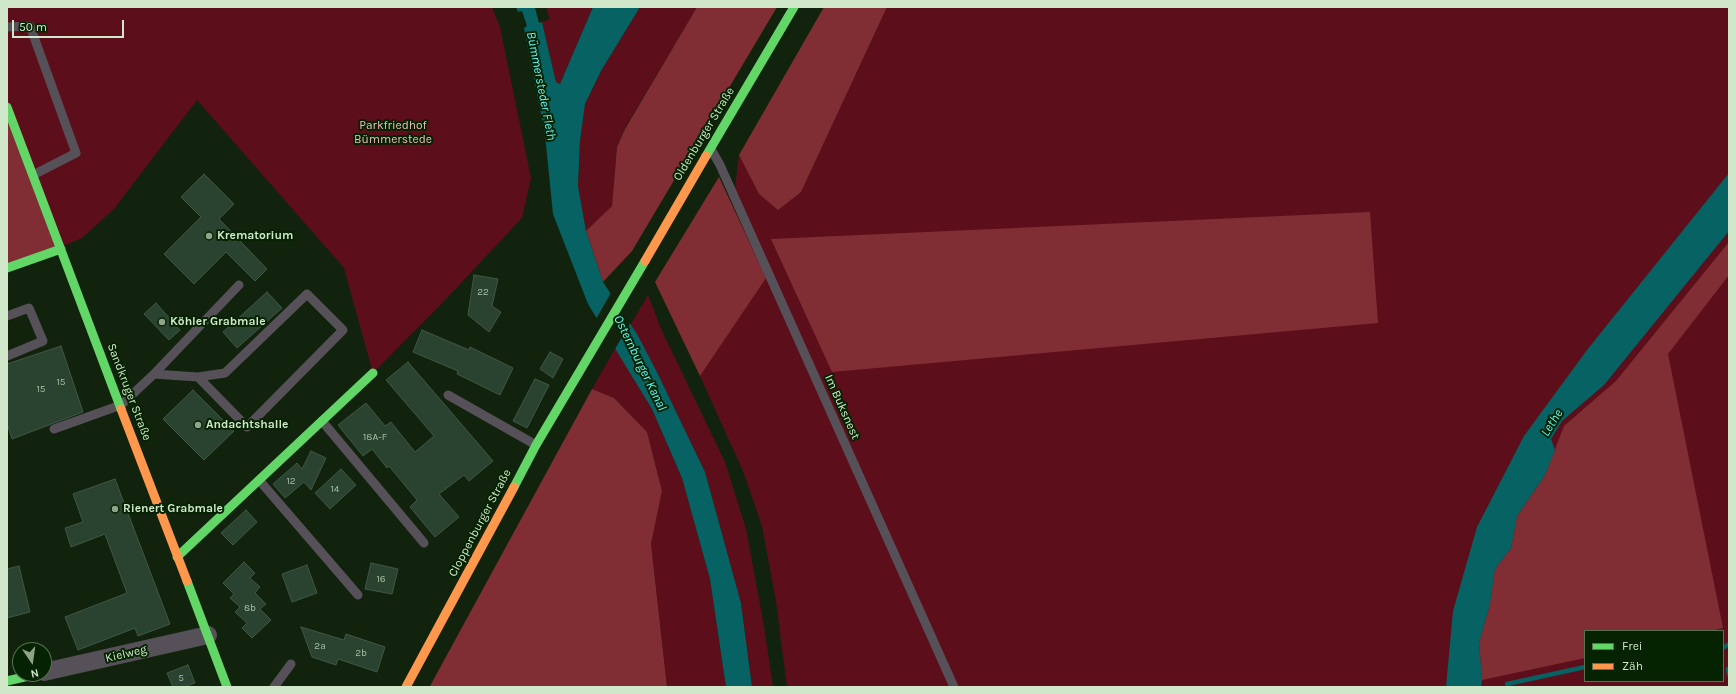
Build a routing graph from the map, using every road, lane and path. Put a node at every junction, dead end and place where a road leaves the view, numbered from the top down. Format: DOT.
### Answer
graph roads {
  1 [pos="794,7"];
  2 [pos="7,27"];
  3 [pos="7,107"];
  4 [pos="702,141"];
  5 [pos="710,148"];
  6 [pos="33,175"];
  7 [pos="60,249"];
  8 [pos="7,268"];
  9 [pos="239,285"];
  10 [pos="7,316"];
  11 [pos="7,356"];
  12 [pos="373,373"];
  13 [pos="578,373"];
  14 [pos="154,374"];
  15 [pos="198,377"];
  16 [pos="448,395"];
  17 [pos="120,405"];
  18 [pos="321,421"];
  19 [pos="54,430"];
  20 [pos="536,445"];
  21 [pos="259,480"];
  22 [pos="424,543"];
  23 [pos="177,557"];
  24 [pos="358,594"];
  25 [pos="208,635"];
  26 [pos="291,664"];
  27 [pos="52,670"];
  28 [pos="228,687"];
  29 [pos="274,687"];
  30 [pos="406,687"];
  31 [pos="954,687"];
  1 -- 5 [label="street, Oldenburger Straße"];
  2 -- 6 [label="lane"];
  3 -- 6 [label="street, Sandkruger Straße"];
  4 -- 5 [label="lane, Im Buksnest"];
  5 -- 13 [label="street, Oldenburger Straße"];
  5 -- 31 [label="lane, Im Buksnest"];
  6 -- 7 [label="street, Sandkruger Straße"];
  7 -- 8 [label="street"];
  7 -- 17 [label="street, Sandkruger Straße"];
  9 -- 14 [label="lane"];
  10 -- 11 [label="lane"];
  12 -- 18 [label="street"];
  13 -- 20 [label="street, Cloppenburger Straße"];
  14 -- 15 [label="lane"];
  14 -- 17 [label="lane"];
  15 -- 15 [label="lane"];
  16 -- 20 [label="lane"];
  17 -- 19 [label="lane"];
  17 -- 23 [label="street, Sandkruger Straße"];
  18 -- 21 [label="street"];
  18 -- 22 [label="lane"];
  20 -- 30 [label="street, Cloppenburger Straße"];
  21 -- 23 [label="street"];
  21 -- 24 [label="lane"];
  23 -- 25 [label="street, Sandkruger Straße"];
  25 -- 27 [label="street, Kielweg"];
  25 -- 28 [label="street, Sandkruger Straße"];
  26 -- 29 [label="lane"];
}
